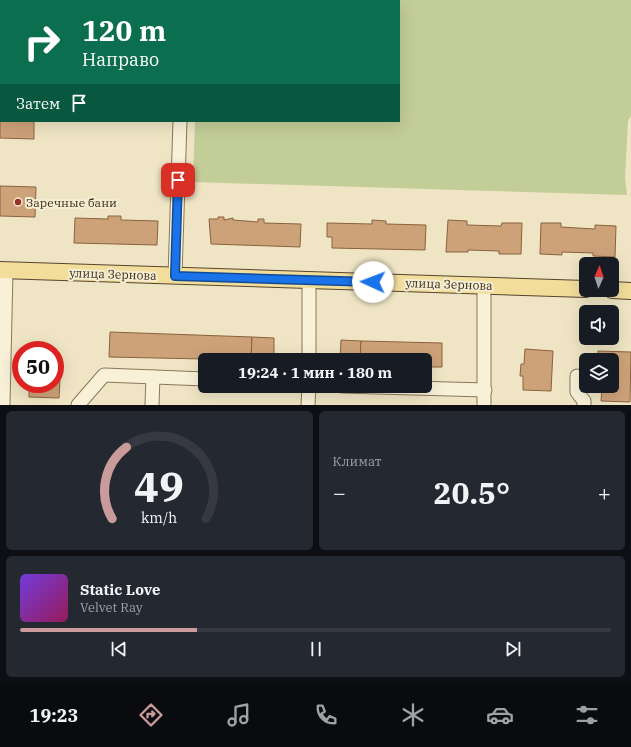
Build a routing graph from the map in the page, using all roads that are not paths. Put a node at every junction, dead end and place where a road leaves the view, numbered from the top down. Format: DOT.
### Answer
graph roads {
  1 [pos="180,122"];
  2 [pos="3,270"];
  3 [pos="175,276"];
  4 [pos="309,280"];
  5 [pos="484,285"];
  6 [pos="579,289"];
  7 [pos="619,290"];
  8 [pos="631,291"];
  9 [pos="309,353"];
  10 [pos="153,376"];
  11 [pos="577,376"];
  12 [pos="198,379"];
  13 [pos="432,389"];
  14 [pos="484,390"];
  15 [pos="309,393"];
  16 [pos="3,405"];
  17 [pos="78,405"];
  18 [pos="152,405"];
  19 [pos="308,405"];
  20 [pos="484,405"];
  21 [pos="584,405"];
  1 -- 3 [label="street"];
  2 -- 3 [label="main road, улица Зернова"];
  2 -- 16 [label="street"];
  3 -- 4 [label="main road, улица Зернова"];
  4 -- 5 [label="main road, улица Зернова"];
  4 -- 9 [label="street"];
  5 -- 6 [label="main road, улица Зернова"];
  5 -- 14 [label="street"];
  7 -- 8 [label="main road"];
  10 -- 12 [label="street"];
  10 -- 17 [label="street"];
  10 -- 18 [label="street"];
  11 -- 21 [label="street"];
  13 -- 14 [label="street"];
  14 -- 20 [label="street"];
  15 -- 19 [label="street"];
}
